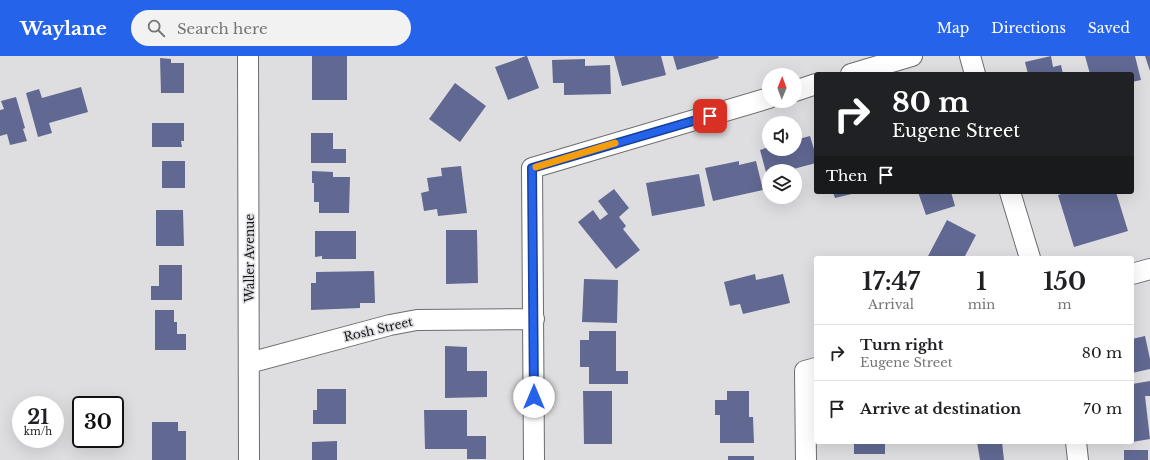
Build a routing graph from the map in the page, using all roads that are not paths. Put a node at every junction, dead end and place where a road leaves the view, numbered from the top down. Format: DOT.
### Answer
graph roads {
  1 [pos="248,56"];
  2 [pos="912,56"];
  3 [pos="970,56"];
  4 [pos="858,72"];
  5 [pos="974,72"];
  6 [pos="814,85"];
  7 [pos="802,88"];
  8 [pos="762,100"];
  9 [pos="1011,194"];
  10 [pos="1029,256"];
  11 [pos="1150,269"];
  12 [pos="1134,273"];
  13 [pos="534,319"];
  14 [pos="249,363"];
  15 [pos="811,369"];
  16 [pos="1076,444"];
  17 [pos="249,460"];
  18 [pos="534,460"];
  19 [pos="806,460"];
  20 [pos="1078,460"];
  1 -- 14 [label="street, Waller Avenue"];
  2 -- 4 [label="street"];
  3 -- 5 [label="street"];
  6 -- 7 [label="street"];
  8 -- 13 [label="street"];
  9 -- 10 [label="street"];
  11 -- 12 [label="street"];
  13 -- 14 [label="street, Rosh Street"];
  13 -- 18 [label="street"];
  14 -- 17 [label="street, Waller Avenue"];
  15 -- 19 [label="street"];
  16 -- 20 [label="street"];
}
